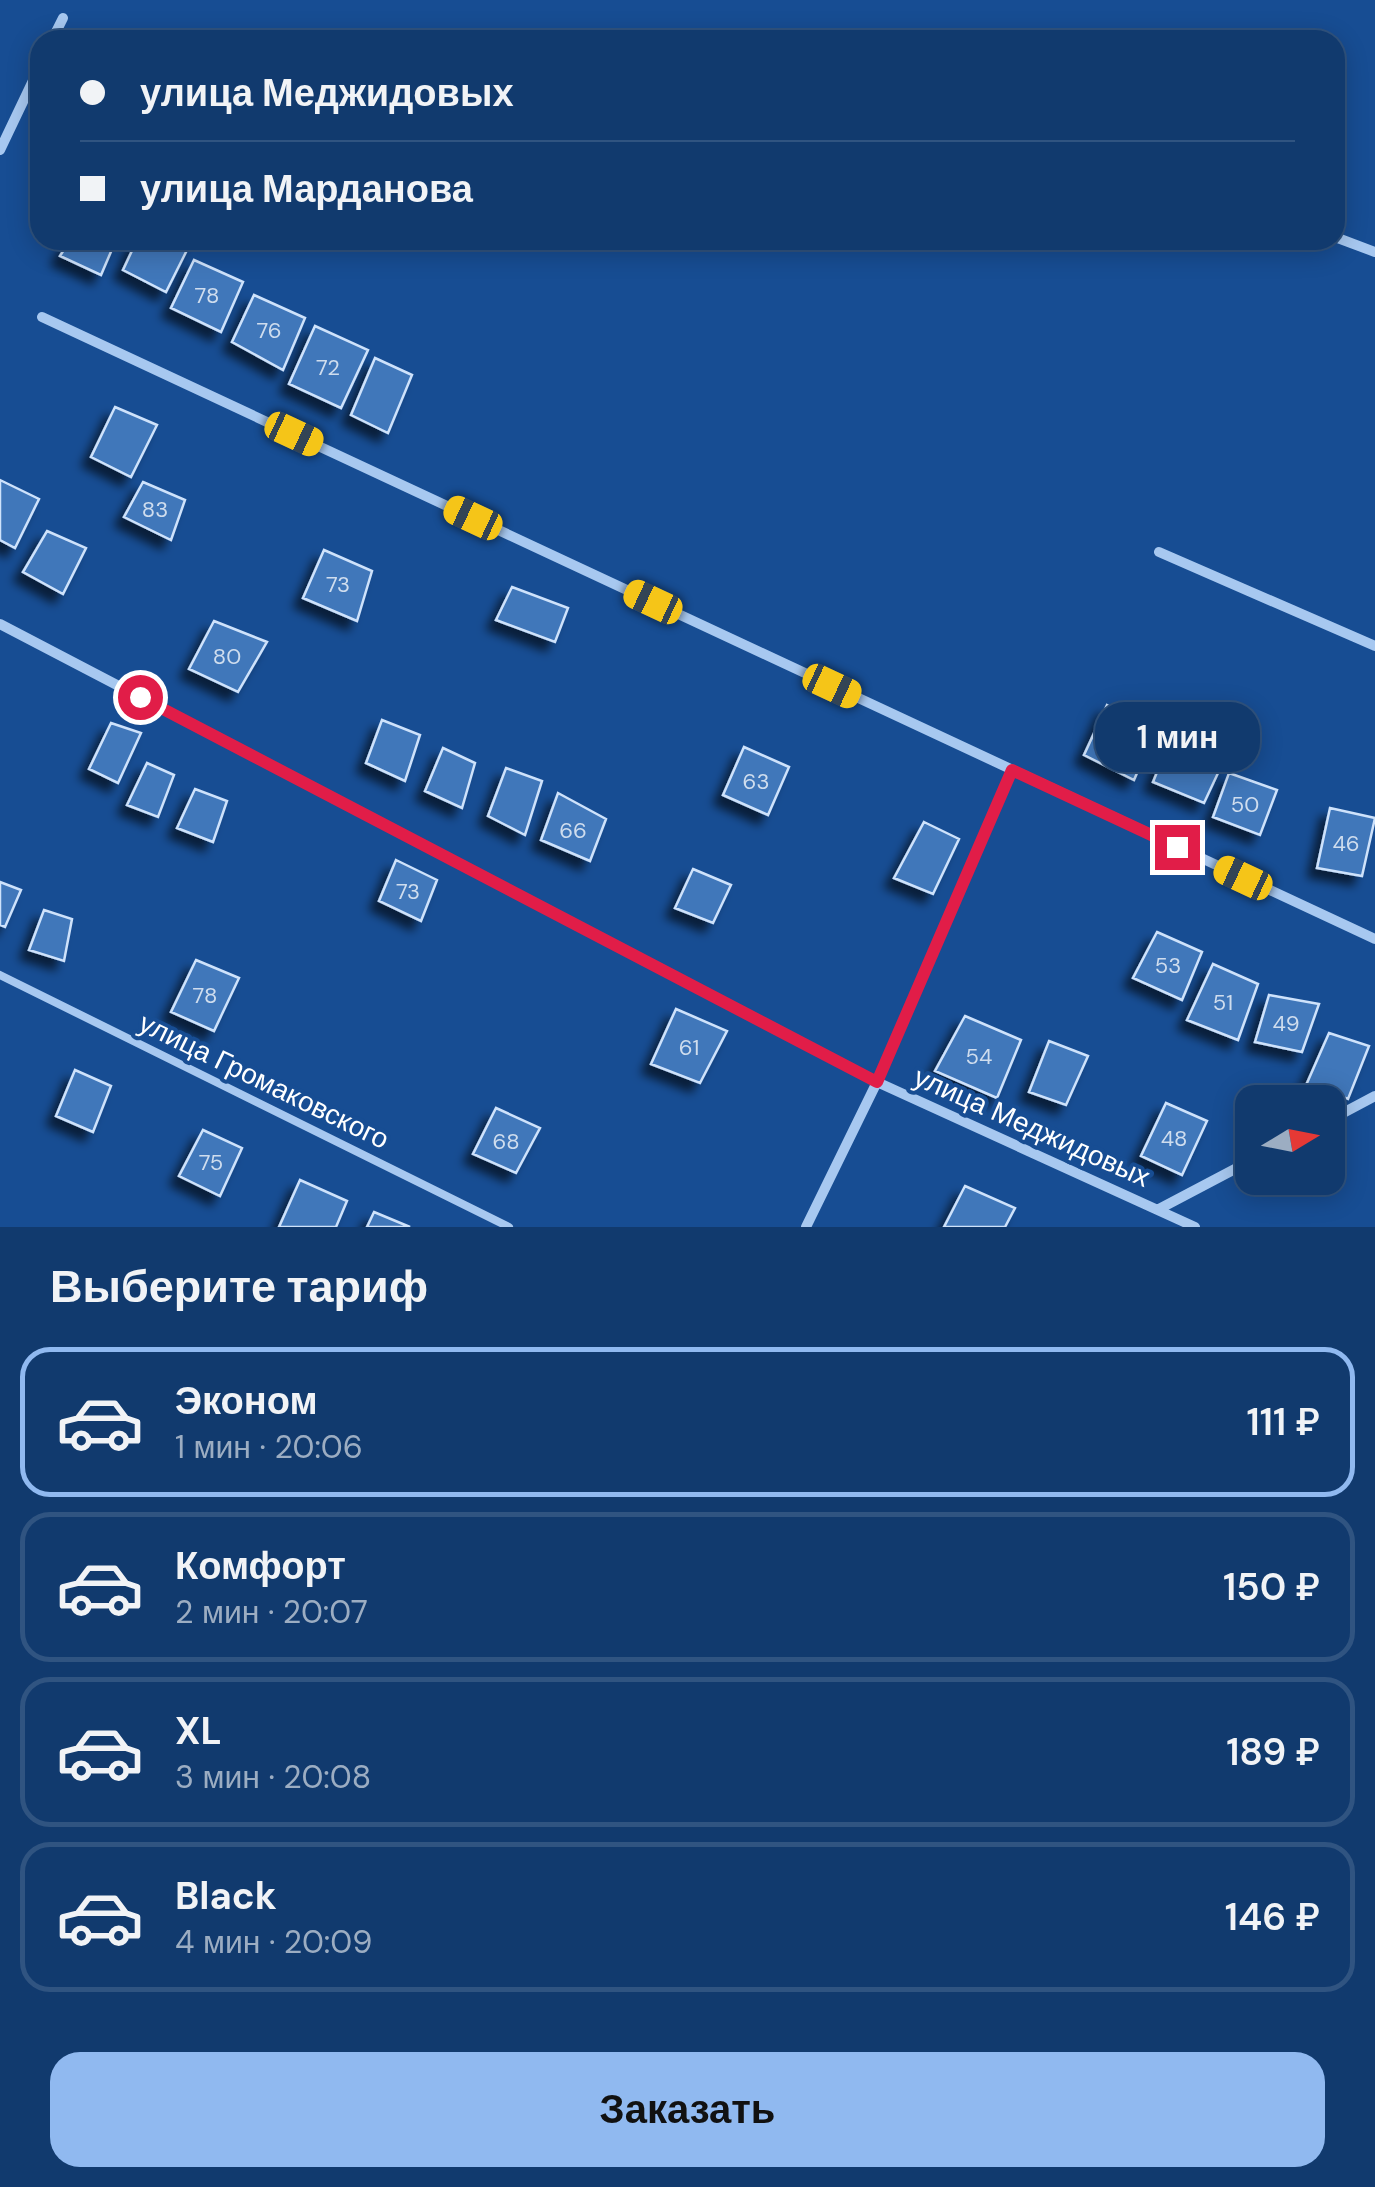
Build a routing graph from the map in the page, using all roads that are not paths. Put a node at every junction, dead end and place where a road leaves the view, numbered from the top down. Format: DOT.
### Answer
graph roads {
  1 [pos="63,18"];
  2 [pos="57,30"];
  3 [pos="30,87"];
  4 [pos="0,150"];
  5 [pos="1345,241"];
  6 [pos="1375,252"];
  7 [pos="42,317"];
  8 [pos="1159,552"];
  9 [pos="0,624"];
  10 [pos="1375,646"];
  11 [pos="1012,770"];
  12 [pos="1375,939"];
  13 [pos="0,975"];
  14 [pos="877,1082"];
  15 [pos="1375,1096"];
  16 [pos="1345,1112"];
  17 [pos="1235,1169"];
  18 [pos="1159,1208"];
  19 [pos="509,1227"];
  20 [pos="806,1227"];
  21 [pos="1195,1227"];
  1 -- 2 [label="street"];
  3 -- 4 [label="street"];
  5 -- 6 [label="street"];
  7 -- 11 [label="street"];
  8 -- 10 [label="street"];
  9 -- 14 [label="street, улица Меджидовых"];
  11 -- 12 [label="street"];
  11 -- 14 [label="street"];
  13 -- 19 [label="lane, улица Громаковского"];
  14 -- 18 [label="street, улица Меджидовых"];
  14 -- 20 [label="street"];
  15 -- 16 [label="street"];
  17 -- 18 [label="street"];
  18 -- 21 [label="street, улица Меджидовых"];
}
